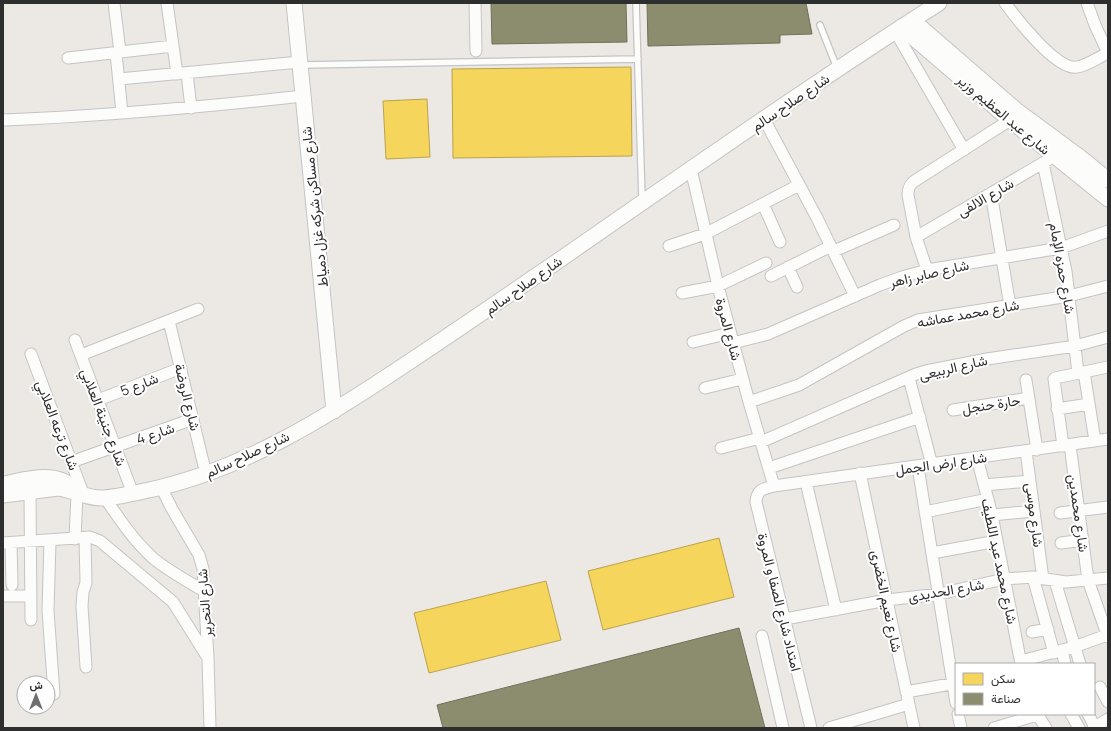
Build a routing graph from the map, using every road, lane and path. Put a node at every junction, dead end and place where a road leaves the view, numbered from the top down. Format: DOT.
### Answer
graph roads {
  1 [pos="114,3"];
  2 [pos="167,3"];
  3 [pos="294,3"];
  4 [pos="475,3"];
  5 [pos="636,3"];
  6 [pos="939,3"];
  7 [pos="1005,3"];
  8 [pos="1087,3"];
  9 [pos="820,25"];
  10 [pos="903,26"];
  11 [pos="173,46"];
  12 [pos="476,51"];
  13 [pos="118,53"];
  14 [pos="1108,53"];
  15 [pos="68,58"];
  16 [pos="638,59"];
  17 [pos="300,64"];
  18 [pos="837,69"];
  19 [pos="182,73"];
  20 [pos="119,79"];
  21 [pos="303,96"];
  22 [pos="191,108"];
  23 [pos="122,113"];
  24 [pos="764,119"];
  25 [pos="3,120"];
  26 [pos="1010,120"];
  27 [pos="964,150"];
  28 [pos="1049,160"];
  29 [pos="1076,164"];
  30 [pos="691,169"];
  31 [pos="1097,178"];
  32 [pos="799,185"];
  33 [pos="991,194"];
  34 [pos="1108,200"];
  35 [pos="642,203"];
  36 [pos="763,204"];
  37 [pos="894,225"];
  38 [pos="1108,231"];
  39 [pos="706,234"];
  40 [pos="916,238"];
  41 [pos="780,242"];
  42 [pos="668,246"];
  43 [pos="832,248"];
  44 [pos="1061,248"];
  45 [pos="1002,258"];
  46 [pos="766,264"];
  47 [pos="788,267"];
  48 [pos="927,270"];
  49 [pos="771,276"];
  50 [pos="718,286"];
  51 [pos="1108,286"];
  52 [pos="797,287"];
  53 [pos="682,293"];
  54 [pos="855,296"];
  55 [pos="1069,296"];
  56 [pos="1010,306"];
  57 [pos="198,310"];
  58 [pos="169,321"];
  59 [pos="1108,337"];
  60 [pos="732,338"];
  61 [pos="75,340"];
  62 [pos="692,342"];
  63 [pos="1075,346"];
  64 [pos="31,354"];
  65 [pos="81,355"];
  66 [pos="181,368"];
  67 [pos="1108,368"];
  68 [pos="1081,373"];
  69 [pos="909,378"];
  70 [pos="742,379"];
  71 [pos="1026,380"];
  72 [pos="705,388"];
  73 [pos="1029,398"];
  74 [pos="98,400"];
  75 [pos="748,402"];
  76 [pos="1089,404"];
  77 [pos="1057,409"];
  78 [pos="953,410"];
  79 [pos="334,411"];
  80 [pos="920,417"];
  81 [pos="193,419"];
  82 [pos="1108,439"];
  83 [pos="761,440"];
  84 [pos="1095,441"];
  85 [pos="115,446"];
  86 [pos="1066,446"];
  87 [pos="721,448"];
  88 [pos="1032,450"];
  89 [pos="977,458"];
  90 [pos="71,462"];
  91 [pos="932,465"];
  92 [pos="918,467"];
  93 [pos="769,468"];
  94 [pos="860,473"];
  95 [pos="206,474"];
  96 [pos="1030,481"];
  97 [pos="806,482"];
  98 [pos="3,484"];
  99 [pos="984,485"];
  100 [pos="774,486"];
  101 [pos="161,488"];
  102 [pos="30,492"];
  103 [pos="133,494"];
  104 [pos="3,495"];
  105 [pos="80,495"];
  106 [pos="105,498"];
  107 [pos="988,499"];
  108 [pos="1108,507"];
  109 [pos="1079,510"];
  110 [pos="1034,511"];
  111 [pos="925,512"];
  112 [pos="1060,513"];
  113 [pos="992,515"];
  114 [pos="80,538"];
  115 [pos="1083,540"];
  116 [pos="50,541"];
  117 [pos="997,541"];
  118 [pos="30,542"];
  119 [pos="7,543"];
  120 [pos="1061,543"];
  121 [pos="932,553"];
  122 [pos="7,565"];
  123 [pos="1038,578"];
  124 [pos="1108,578"];
  125 [pos="1004,579"];
  126 [pos="1088,580"];
  127 [pos="1055,581"];
  128 [pos="31,584"];
  129 [pos="7,585"];
  130 [pos="204,591"];
  131 [pos="938,594"];
  132 [pos="3,596"];
  133 [pos="31,596"];
  134 [pos="887,600"];
  135 [pos="836,610"];
  136 [pos="1104,613"];
  137 [pos="785,619"];
  138 [pos="31,620"];
  139 [pos="1048,629"];
  140 [pos="1032,632"];
  141 [pos="762,636"];
  142 [pos="1108,636"];
  143 [pos="1074,647"];
  144 [pos="1058,651"];
  145 [pos="208,658"];
  146 [pos="1021,662"];
  147 [pos="1064,663"];
  148 [pos="1080,663"];
  149 [pos="86,667"];
  150 [pos="53,675"];
  151 [pos="954,683"];
  152 [pos="1101,686"];
  153 [pos="906,692"];
  154 [pos="955,693"];
  155 [pos="1108,702"];
  156 [pos="909,704"];
  157 [pos="958,715"];
  158 [pos="1036,715"];
  159 [pos="1040,715"];
  160 [pos="1072,715"];
  161 [pos="1088,715"];
  162 [pos="1108,719"];
  163 [pos="1094,727"];
  164 [pos="210,728"];
  165 [pos="783,728"];
  166 [pos="811,728"];
  167 [pos="829,728"];
  168 [pos="914,728"];
  169 [pos="961,728"];
  170 [pos="994,728"];
  171 [pos="1046,728"];
  172 [pos="1079,728"];
  1 -- 13 [label="street"];
  2 -- 11 [label="street"];
  3 -- 17 [label="street, شارع مساكن شركه غزل دمياط"];
  4 -- 12 [label="street"];
  5 -- 16 [label="lane"];
  6 -- 10 [label="street, شارع صلاح سالم"];
  7 -- 14 [label="street"];
  8 -- 14 [label="street"];
  9 -- 18 [label="lane"];
  10 -- 18 [label="street, شارع صلاح سالم"];
  10 -- 26 [label="street, شارع عبد العظيم وزير"];
  10 -- 27 [label="street"];
  10 -- 29 [label="street, شارع عبد العظيم وزير"];
  11 -- 13 [label="street"];
  11 -- 19 [label="street"];
  13 -- 15 [label="street"];
  13 -- 20 [label="street"];
  16 -- 17 [label="lane"];
  16 -- 35 [label="lane"];
  17 -- 19 [label="street"];
  17 -- 21 [label="street, شارع مساكن شركه غزل دمياط"];
  18 -- 24 [label="street, شارع صلاح سالم"];
  19 -- 20 [label="street"];
  19 -- 22 [label="street"];
  20 -- 23 [label="street"];
  21 -- 22 [label="street"];
  21 -- 79 [label="street, شارع مساكن شركه غزل دمياط"];
  22 -- 23 [label="street"];
  23 -- 25 [label="street"];
  24 -- 30 [label="street, شارع صلاح سالم"];
  24 -- 32 [label="street"];
  26 -- 27 [label="street"];
  26 -- 28 [label="street, شارع عبد العظيم وزير"];
  27 -- 40 [label="street"];
  28 -- 29 [label="street, شارع عبد العظيم وزير"];
  28 -- 33 [label="street, شارع الالفى"];
  28 -- 44 [label="street, شارع حمزه الإمام"];
  29 -- 31 [label="street, شارع عبد العظيم وزير"];
  30 -- 35 [label="street, شارع صلاح سالم"];
  30 -- 39 [label="street, شارع المروة"];
  31 -- 34 [label="street, شارع عبد العظيم وزير"];
  32 -- 36 [label="street"];
  32 -- 43 [label="street"];
  33 -- 40 [label="street, شارع الالفى"];
  33 -- 45 [label="street"];
  35 -- 79 [label="street, شارع صلاح سالم"];
  36 -- 39 [label="street"];
  36 -- 41 [label="street"];
  37 -- 43 [label="street"];
  38 -- 44 [label="street, شارع صابر زاهر"];
  39 -- 42 [label="street"];
  39 -- 50 [label="street, شارع المروة"];
  40 -- 48 [label="street"];
  43 -- 47 [label="street"];
  43 -- 54 [label="street"];
  44 -- 45 [label="street, شارع صابر زاهر"];
  44 -- 55 [label="street, شارع حمزه الإمام"];
  45 -- 48 [label="street, شارع صابر زاهر"];
  45 -- 56 [label="street"];
  46 -- 50 [label="street"];
  47 -- 49 [label="street"];
  47 -- 52 [label="street"];
  48 -- 54 [label="street, شارع صابر زاهر"];
  50 -- 53 [label="street"];
  50 -- 60 [label="street, شارع المروة"];
  51 -- 55 [label="street, شارع محمد عماشه"];
  54 -- 60 [label="street, شارع صابر زاهر"];
  55 -- 56 [label="street, شارع محمد عماشه"];
  55 -- 63 [label="street, شارع حمزه الإمام"];
  56 -- 75 [label="street, شارع محمد عماشه"];
  57 -- 58 [label="street"];
  58 -- 65 [label="street"];
  58 -- 66 [label="street, شارع الروضة"];
  59 -- 63 [label="street, شارع الربيعى"];
  60 -- 62 [label="street, شارع صابر زاهر"];
  60 -- 70 [label="street, شارع المروة"];
  61 -- 65 [label="street, شارع جنينة العلابي"];
  63 -- 68 [label="street, شارع حمزه الإمام"];
  63 -- 69 [label="street, شارع الربيعى"];
  64 -- 90 [label="street, شارع ترعه العلابي"];
  65 -- 74 [label="street, شارع جنينة العلابي"];
  66 -- 74 [label="street, شارع 5"];
  66 -- 81 [label="street, شارع الروضة"];
  67 -- 68 [label="street"];
  68 -- 76 [label="street, شارع حمزه الإمام"];
  68 -- 77 [label="street, شارع محمدين"];
  69 -- 80 [label="street"];
  69 -- 83 [label="street, شارع الربيعى"];
  70 -- 72 [label="street"];
  70 -- 75 [label="street, شارع المروة"];
  71 -- 73 [label="street, حارة حنجل"];
  73 -- 78 [label="street, حارة حنجل"];
  73 -- 88 [label="street, حارة حنجل"];
  74 -- 85 [label="street, شارع جنينة العلابي"];
  75 -- 83 [label="street, شارع المروة"];
  76 -- 77 [label="street"];
  76 -- 84 [label="street, شارع حمزه الإمام"];
  77 -- 86 [label="street, شارع محمدين"];
  79 -- 95 [label="street, شارع صلاح سالم"];
  80 -- 91 [label="street"];
  80 -- 93 [label="street"];
  81 -- 85 [label="street, شارع 4"];
  81 -- 95 [label="street, شارع الروضة"];
  82 -- 84 [label="street, شارع ارض الجمل"];
  83 -- 87 [label="street, شارع الربيعى"];
  83 -- 93 [label="street, شارع المروة"];
  84 -- 86 [label="street, شارع ارض الجمل"];
  85 -- 90 [label="street, شارع 4"];
  85 -- 103 [label="street, شارع جنينة العلابي"];
  86 -- 88 [label="street, شارع ارض الجمل"];
  86 -- 109 [label="street, شارع محمدين"];
  88 -- 89 [label="street, شارع ارض الجمل"];
  88 -- 96 [label="street, شارع موسى"];
  89 -- 91 [label="street, شارع ارض الجمل"];
  89 -- 99 [label="street, شارع محمد عبد اللطيف"];
  90 -- 105 [label="street, شارع ترعه العلابي"];
  91 -- 92 [label="street, شارع ارض الجمل"];
  92 -- 94 [label="street, شارع ارض الجمل"];
  92 -- 111 [label="street"];
  93 -- 100 [label="street, شارع المروة"];
  94 -- 97 [label="street, شارع ارض الجمل"];
  94 -- 134 [label="street, شارع نعيم الخضرى"];
  95 -- 101 [label="street, شارع صلاح سالم"];
  96 -- 99 [label="street"];
  96 -- 110 [label="street, شارع موسى"];
  97 -- 100 [label="street, شارع ارض الجمل"];
  97 -- 135 [label="street"];
  98 -- 105 [label="street"];
  99 -- 107 [label="street, شارع محمد عبد اللطيف"];
  100 -- 137 [label="street, امتداد شارع الصفا و المروة"];
  101 -- 103 [label="street, شارع صلاح سالم"];
  101 -- 130 [label="street, شارع التحرير"];
  102 -- 104 [label="street, شارع صلاح سالم"];
  102 -- 105 [label="street, شارع صلاح سالم"];
  102 -- 118 [label="street"];
  103 -- 106 [label="street, شارع صلاح سالم"];
  105 -- 106 [label="street, شارع صلاح سالم"];
  105 -- 114 [label="street"];
  106 -- 130 [label="street"];
  107 -- 111 [label="street"];
  107 -- 113 [label="street, شارع محمد عبد اللطيف"];
  108 -- 109 [label="street"];
  109 -- 112 [label="street"];
  109 -- 115 [label="street, شارع محمدين"];
  110 -- 113 [label="street"];
  110 -- 123 [label="street, شارع موسى"];
  111 -- 121 [label="street"];
  113 -- 117 [label="street, شارع محمد عبد اللطيف"];
  114 -- 116 [label="street"];
  114 -- 145 [label="street"];
  114 -- 149 [label="street"];
  115 -- 120 [label="street"];
  115 -- 126 [label="street, شارع محمدين"];
  116 -- 118 [label="street"];
  116 -- 150 [label="street"];
  117 -- 121 [label="street"];
  117 -- 125 [label="street, شارع محمد عبد اللطيف"];
  118 -- 119 [label="street"];
  118 -- 128 [label="street"];
  119 -- 122 [label="street"];
  121 -- 131 [label="street"];
  122 -- 129 [label="street"];
  123 -- 125 [label="street, شارع الحديدى"];
  123 -- 127 [label="street, شارع الحديدى"];
  123 -- 139 [label="street, شارع موسى"];
  124 -- 126 [label="street, شارع الحديدى"];
  125 -- 131 [label="street, شارع الحديدى"];
  125 -- 146 [label="street, شارع محمد عبد اللطيف"];
  126 -- 127 [label="street, شارع الحديدى"];
  126 -- 136 [label="street, شارع محمدين"];
  127 -- 143 [label="street"];
  128 -- 129 [label="street"];
  128 -- 133 [label="street"];
  130 -- 145 [label="street, شارع التحرير"];
  131 -- 134 [label="street, شارع الحديدى"];
  131 -- 151 [label="street"];
  132 -- 133 [label="street"];
  133 -- 138 [label="street"];
  134 -- 135 [label="street, شارع الحديدى"];
  134 -- 153 [label="street, شارع نعيم الخضرى"];
  135 -- 137 [label="street, شارع الحديدى"];
  136 -- 142 [label="street, شارع محمدين"];
  137 -- 166 [label="street, امتداد شارع الصفا و المروة"];
  139 -- 140 [label="street"];
  139 -- 144 [label="street, شارع موسى"];
  141 -- 165 [label="street"];
  142 -- 143 [label="street"];
  143 -- 144 [label="street"];
  143 -- 148 [label="street"];
  144 -- 146 [label="street"];
  144 -- 147 [label="street, شارع موسى"];
  145 -- 164 [label="street, شارع التحرير"];
  151 -- 153 [label="street"];
  151 -- 154 [label="street"];
  152 -- 155 [label="street"];
  153 -- 156 [label="street, شارع نعيم الخضرى"];
  156 -- 167 [label="street"];
  156 -- 168 [label="street, شارع نعيم الخضرى"];
  157 -- 169 [label="street"];
  158 -- 170 [label="street"];
  159 -- 171 [label="street"];
  160 -- 172 [label="street"];
  161 -- 163 [label="street"];
  162 -- 163 [label="street"];
}
